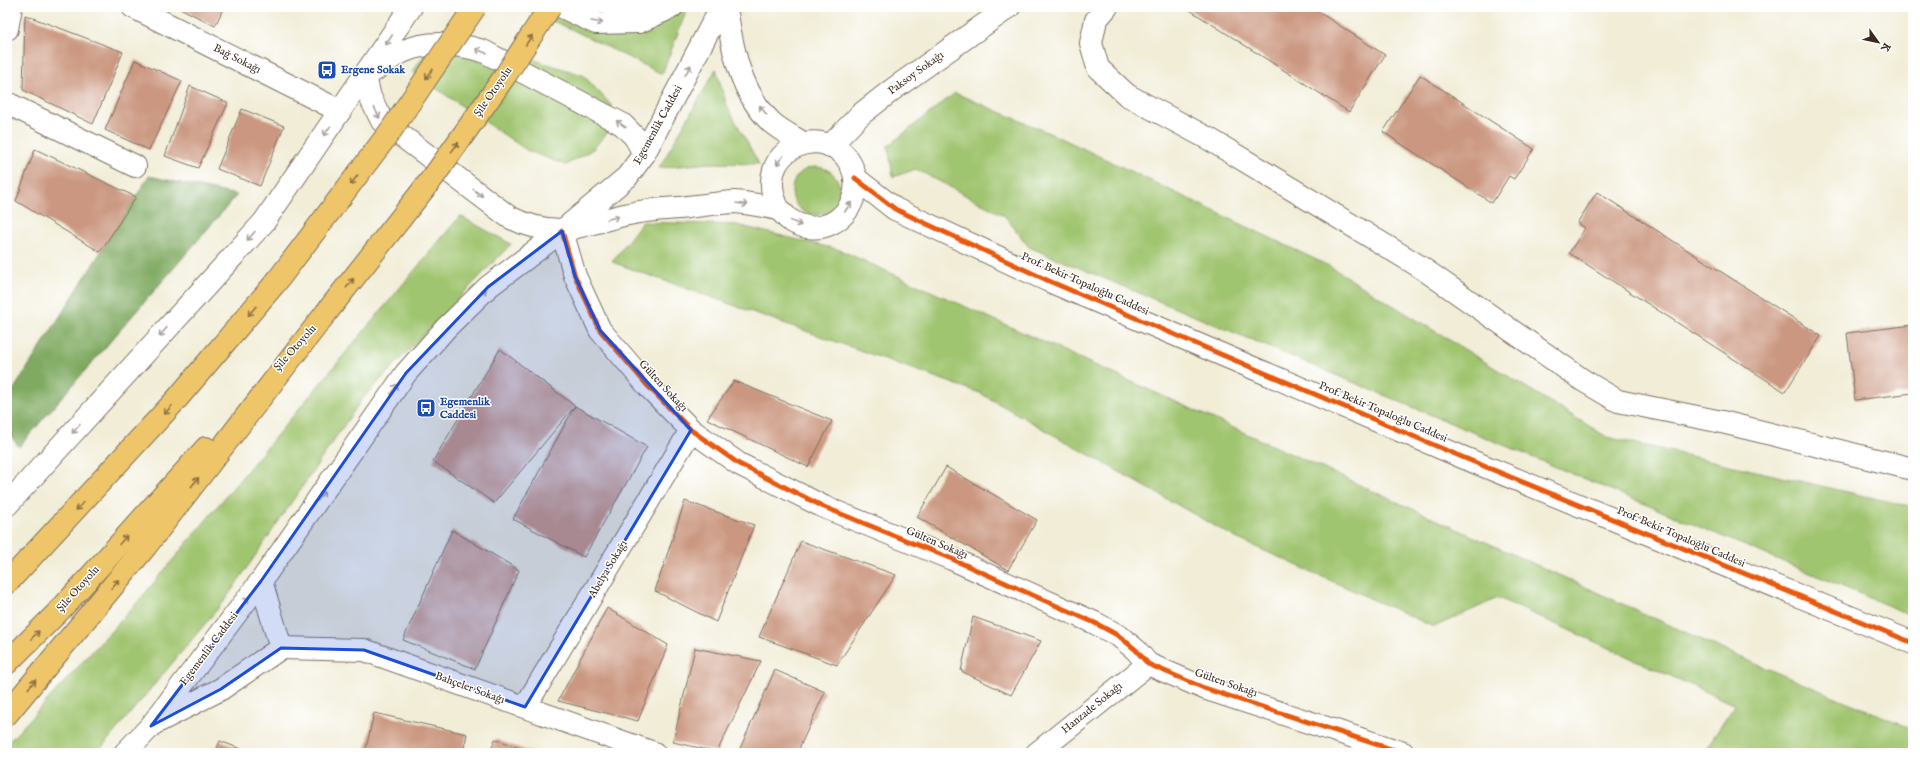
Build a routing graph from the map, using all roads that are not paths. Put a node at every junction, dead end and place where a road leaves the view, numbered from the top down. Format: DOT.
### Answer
graph roads {
  1 [pos="11,7"];
  2 [pos="133,7"];
  3 [pos="411,7"];
  4 [pos="475,7"];
  5 [pos="550,7"];
  6 [pos="562,7"];
  7 [pos="672,7"];
  8 [pos="721,7"];
  9 [pos="726,7"];
  10 [pos="1009,7"];
  11 [pos="1107,7"];
  12 [pos="7,29"];
  13 [pos="365,76"];
  14 [pos="7,103"];
  15 [pos="340,111"];
  16 [pos="803,144"];
  17 [pos="830,146"];
  18 [pos="644,154"];
  19 [pos="135,166"];
  20 [pos="855,178"];
  21 [pos="779,210"];
  22 [pos="562,231"];
  23 [pos="326,314"];
  24 [pos="690,430"];
  25 [pos="1913,469"];
  26 [pos="7,505"];
  27 [pos="261,581"];
  28 [pos="7,583"];
  29 [pos="1913,643"];
  30 [pos="281,648"];
  31 [pos="7,663"];
  32 [pos="1148,664"];
  33 [pos="525,707"];
  34 [pos="7,714"];
  35 [pos="151,726"];
  36 [pos="125,753"];
  37 [pos="654,753"];
  38 [pos="1037,753"];
  39 [pos="1403,753"];
  1 -- 12 [label="street"];
  2 -- 15 [label="street, Bağ Sokağı"];
  3 -- 13 [label="street, one-way"];
  4 -- 28 [label="highway, one-way, bridge"];
  23 -- 5 [label="highway, Şile Otoyolu, one-way, bridge"];
  6 -- 7 [label="street, one-way"];
  18 -- 8 [label="street, Egemenlik Caddesi, one-way"];
  16 -- 9 [label="street, one-way"];
  10 -- 17 [label="street, Paksoy Sokağı"];
  11 -- 25 [label="street"];
  13 -- 15 [label="street"];
  18 -- 13 [label="street, one-way"];
  13 -- 22 [label="street, one-way"];
  14 -- 19 [label="street"];
  15 -- 26 [label="street, one-way"];
  16 -- 17 [label="street"];
  16 -- 21 [label="street, one-way"];
  17 -- 20 [label="street"];
  18 -- 22 [label="street, Egemenlik Caddesi"];
  21 -- 20 [label="street, one-way"];
  20 -- 29 [label="street, Prof. Bekir Topaloğlu Caddesi"];
  22 -- 21 [label="street, one-way"];
  22 -- 24 [label="street, Gülten Sokağı"];
  27 -- 22 [label="street, Egemenlik Caddesi, one-way"];
  31 -- 23 [label="highway, Şile Otoyolu, one-way"];
  34 -- 23 [label="highway, one-way"];
  24 -- 32 [label="street, Gülten Sokağı"];
  24 -- 33 [label="street, Abelya Sokağı"];
  27 -- 30 [label="street"];
  35 -- 27 [label="street, Egemenlik Caddesi, one-way"];
  30 -- 33 [label="street, Bahçeler Sokağı"];
  30 -- 35 [label="street"];
  32 -- 38 [label="street, Hanzade Sokağı"];
  32 -- 39 [label="street, Gülten Sokağı"];
  33 -- 37 [label="street, Bahçeler Sokağı"];
  35 -- 36 [label="street, Egemenlik Caddesi"];
}
